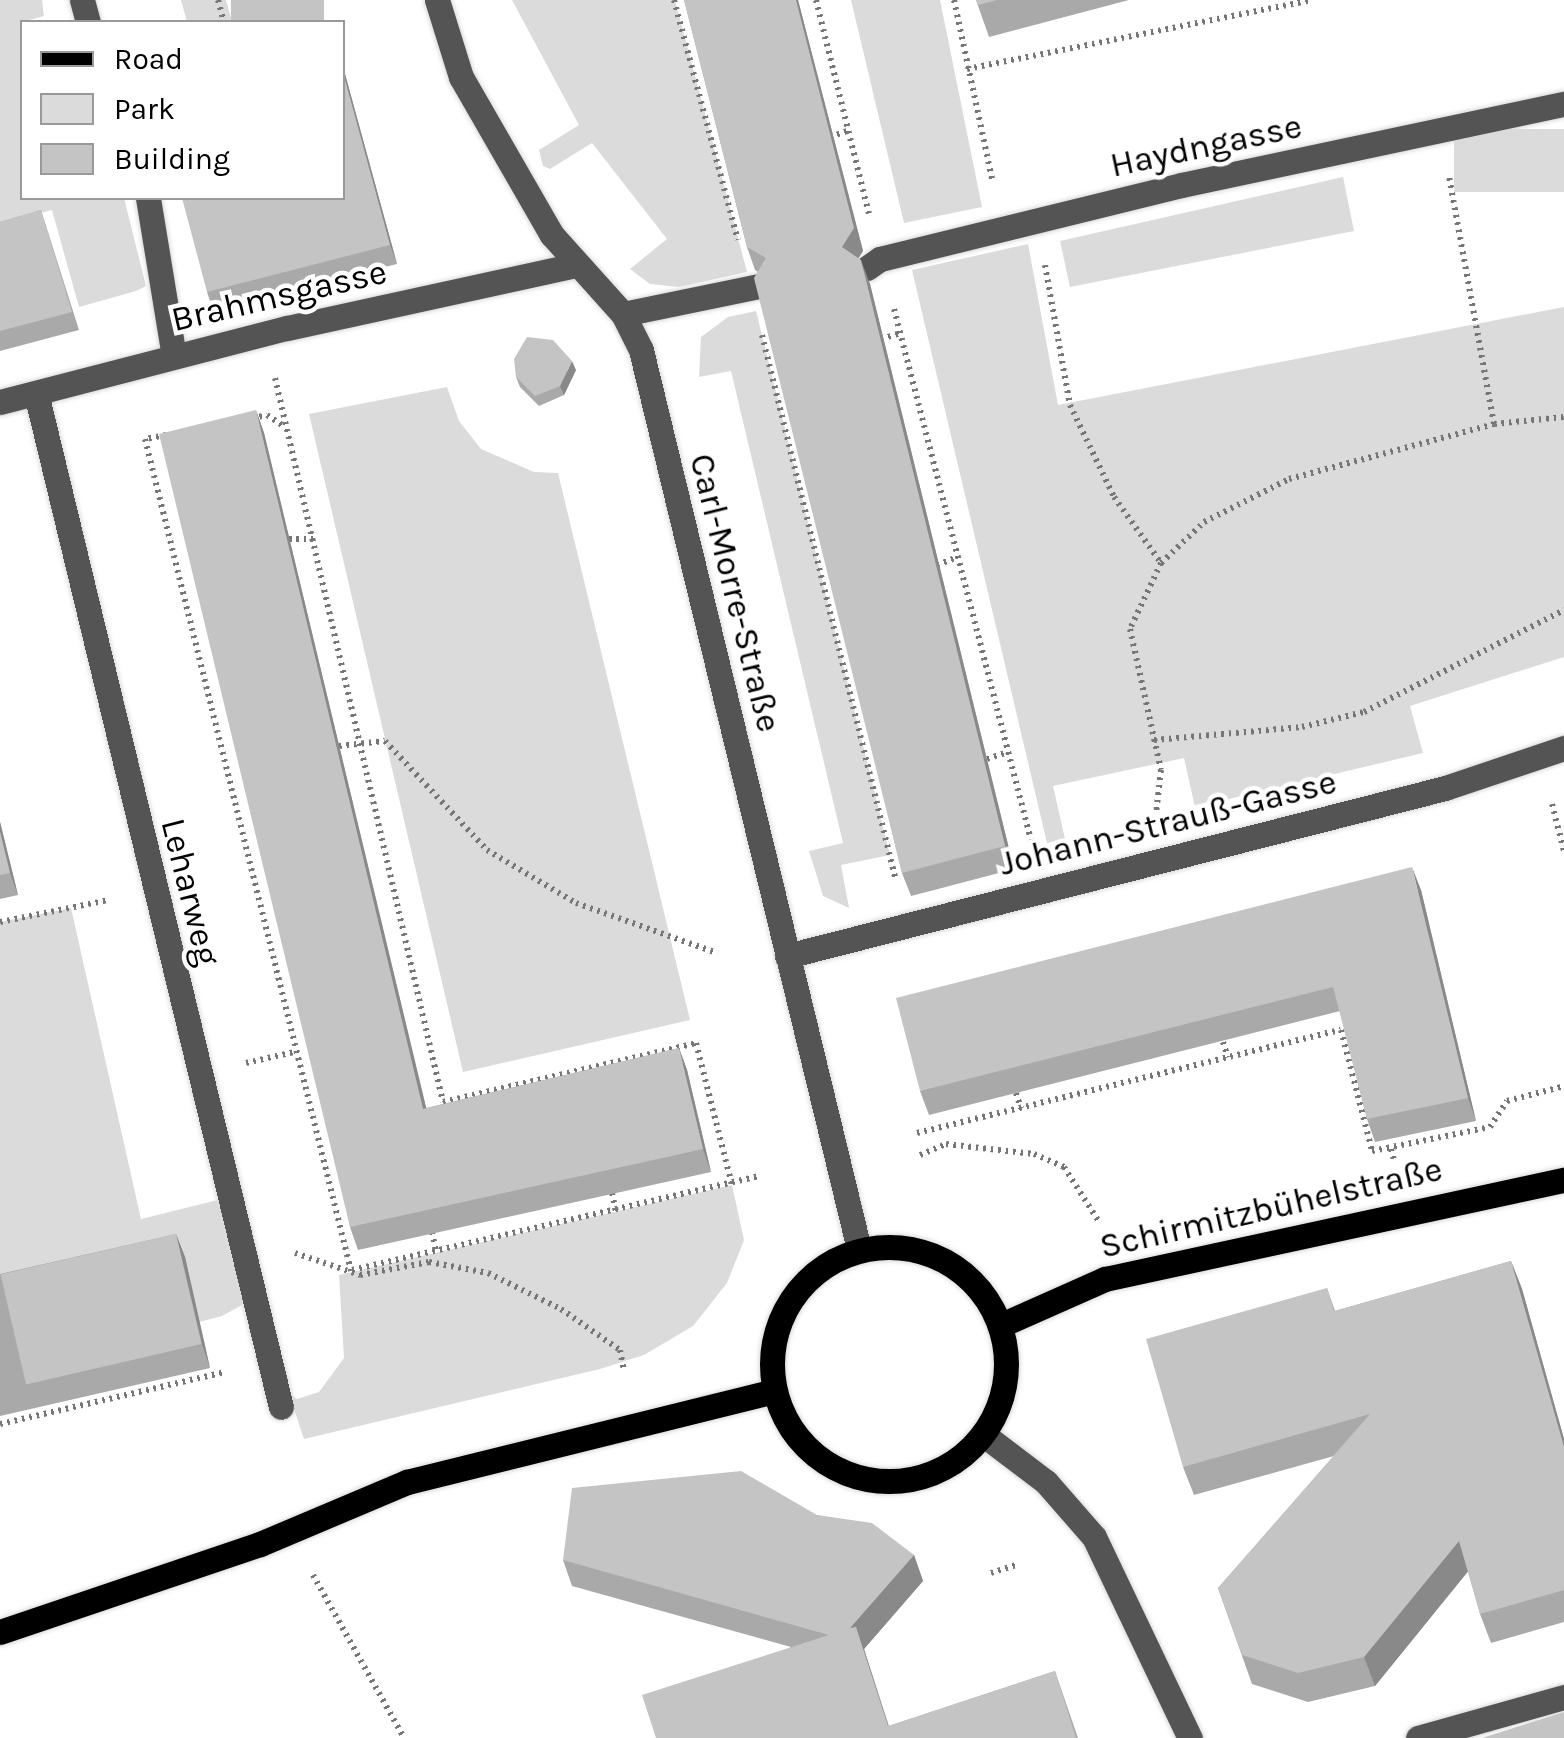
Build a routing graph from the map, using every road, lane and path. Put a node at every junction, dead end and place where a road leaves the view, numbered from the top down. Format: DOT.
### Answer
graph roads {
  1 [pos="437,0"];
  2 [pos="674,0"];
  3 [pos="816,0"];
  4 [pos="954,0"];
  5 [pos="1312,0"];
  6 [pos="967,69"];
  7 [pos="1564,104"];
  8 [pos="850,130"];
  9 [pos="1440,130"];
  10 [pos="830,137"];
  11 [pos="148,200"];
  12 [pos="1004,228"];
  13 [pos="873,263"];
  14 [pos="576,266"];
  15 [pos="756,287"];
  16 [pos="622,314"];
  17 [pos="901,333"];
  18 [pos="881,339"];
  19 [pos="174,356"];
  20 [pos="275,378"];
  21 [pos="36,393"];
  22 [pos="0,402"];
  23 [pos="1564,417"];
  24 [pos="232,422"];
  25 [pos="1494,424"];
  26 [pos="284,426"];
  27 [pos="180,432"];
  28 [pos="184,524"];
  29 [pos="166,527"];
  30 [pos="290,539"];
  31 [pos="313,539"];
  32 [pos="958,557"];
  33 [pos="1162,563"];
  34 [pos="938,565"];
  35 [pos="1564,610"];
  36 [pos="1154,740"];
  37 [pos="359,742"];
  38 [pos="339,746"];
  39 [pos="1564,748"];
  40 [pos="1008,752"];
  41 [pos="986,759"];
  42 [pos="1152,831"];
  43 [pos="260,846"];
  44 [pos="244,850"];
  45 [pos="1035,856"];
  46 [pos="154,891"];
  47 [pos="901,901"];
  48 [pos="0,922"];
  49 [pos="717,953"];
  50 [pos="787,956"];
  51 [pos="300,1010"];
  52 [pos="284,1012"];
  53 [pos="1223,1042"];
  54 [pos="294,1052"];
  55 [pos="1228,1057"];
  56 [pos="236,1065"];
  57 [pos="1564,1086"];
  58 [pos="1016,1093"];
  59 [pos="1021,1108"];
  60 [pos="917,1133"];
  61 [pos="1390,1149"];
  62 [pos="920,1155"];
  63 [pos="1394,1160"];
  64 [pos="336,1161"];
  65 [pos="323,1165"];
  66 [pos="760,1176"];
  67 [pos="1564,1180"];
  68 [pos="732,1185"];
  69 [pos="612,1193"];
  70 [pos="616,1212"];
  71 [pos="1098,1220"];
  72 [pos="432,1232"];
  73 [pos="859,1249"];
  74 [pos="436,1251"];
  75 [pos="351,1270"];
  76 [pos="1001,1325"];
  77 [pos="270,1362"];
  78 [pos="624,1371"];
  79 [pos="774,1391"];
  80 [pos="281,1407"];
  81 [pos="0,1424"];
  82 [pos="984,1435"];
  83 [pos="1018,1564"];
  84 [pos="991,1573"];
  85 [pos="313,1574"];
  86 [pos="0,1632"];
  87 [pos="1564,1696"];
  88 [pos="404,1738"];
  89 [pos="1190,1738"];
  90 [pos="1418,1738"];
  1 -- 14 [label="street, Carl-Morre-Straße"];
  2 -- 15 [label="path"];
  3 -- 8 [label="path"];
  4 -- 6 [label="path"];
  5 -- 6 [label="path"];
  6 -- 12 [label="path"];
  7 -- 9 [label="street, Haydngasse"];
  8 -- 10 [label="path"];
  8 -- 13 [label="path"];
  9 -- 12 [label="street, Haydngasse"];
  9 -- 25 [label="path"];
  11 -- 19 [label="street"];
  12 -- 13 [label="street, Haydngasse"];
  12 -- 33 [label="path"];
  13 -- 17 [label="path"];
  14 -- 16 [label="street, Carl-Morre-Straße"];
  14 -- 19 [label="street, Brahmsgasse"];
  15 -- 16 [label="street"];
  15 -- 47 [label="path"];
  16 -- 50 [label="street, Carl-Morre-Straße"];
  17 -- 18 [label="path"];
  17 -- 32 [label="path"];
  19 -- 21 [label="street, Brahmsgasse"];
  20 -- 26 [label="path"];
  21 -- 22 [label="street, Brahmsgasse"];
  21 -- 46 [label="street, Leharweg"];
  23 -- 25 [label="path"];
  24 -- 26 [label="path"];
  25 -- 33 [label="path"];
  26 -- 31 [label="path"];
  27 -- 29 [label="path"];
  28 -- 29 [label="path"];
  29 -- 44 [label="path"];
  30 -- 31 [label="path"];
  31 -- 37 [label="path"];
  32 -- 34 [label="path"];
  32 -- 40 [label="path"];
  33 -- 36 [label="path"];
  35 -- 36 [label="path"];
  36 -- 42 [label="path"];
  37 -- 38 [label="path"];
  37 -- 49 [label="path"];
  37 -- 68 [label="path"];
  39 -- 50 [label="street, Johann-Strauß-Gasse"];
  40 -- 41 [label="path"];
  40 -- 45 [label="path"];
  43 -- 44 [label="path"];
  44 -- 52 [label="path"];
  46 -- 48 [label="path"];
  46 -- 77 [label="street, Leharweg"];
  50 -- 73 [label="street, Carl-Morre-Straße"];
  51 -- 52 [label="path"];
  52 -- 54 [label="path"];
  53 -- 55 [label="path"];
  54 -- 56 [label="path"];
  54 -- 65 [label="path"];
  55 -- 59 [label="path"];
  55 -- 61 [label="path"];
  57 -- 61 [label="path"];
  58 -- 59 [label="path"];
  59 -- 60 [label="path"];
  61 -- 63 [label="path"];
  62 -- 71 [label="path"];
  64 -- 65 [label="path"];
  65 -- 75 [label="path"];
  66 -- 68 [label="path"];
  67 -- 76 [label="main road, Schirmitzbühelstraße"];
  68 -- 70 [label="path"];
  69 -- 70 [label="path"];
  70 -- 74 [label="path"];
  72 -- 74 [label="path"];
  73 -- 76 [label="main road"];
  73 -- 79 [label="main road"];
  74 -- 75 [label="path"];
  75 -- 78 [label="path"];
  76 -- 82 [label="main road"];
  77 -- 80 [label="street, Leharweg"];
  77 -- 81 [label="path"];
  79 -- 82 [label="main road"];
  79 -- 86 [label="main road"];
  82 -- 89 [label="street"];
  83 -- 84 [label="path"];
  85 -- 88 [label="path"];
  87 -- 90 [label="street"];
}
